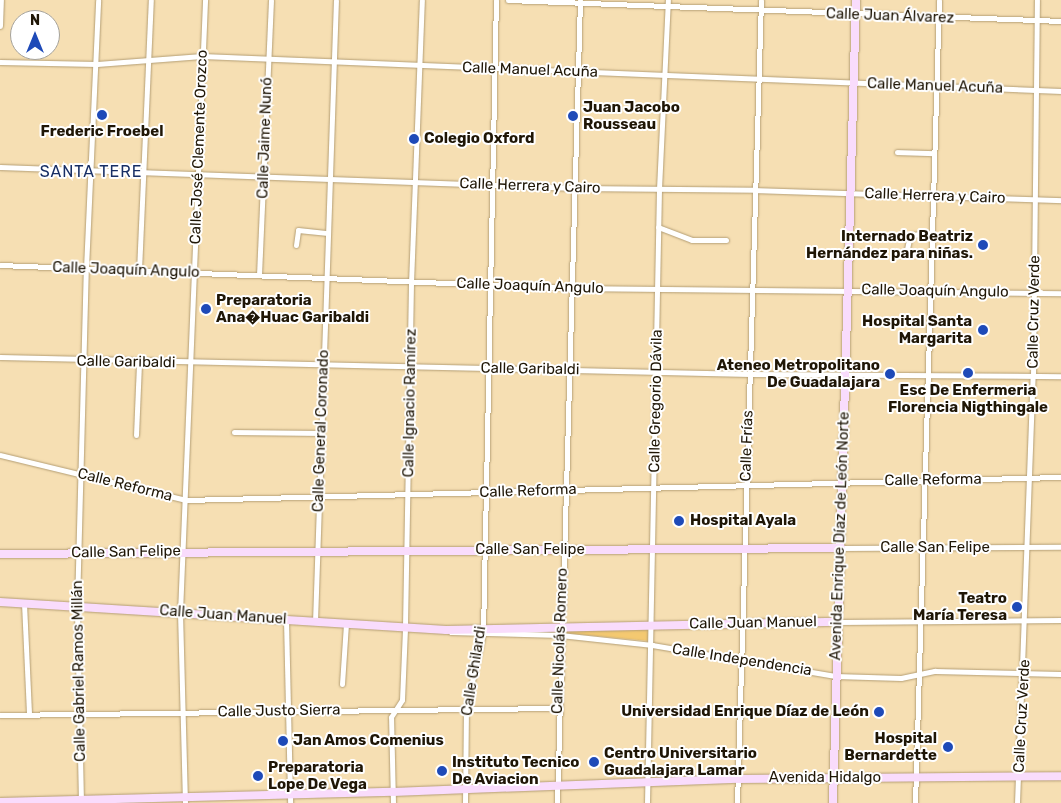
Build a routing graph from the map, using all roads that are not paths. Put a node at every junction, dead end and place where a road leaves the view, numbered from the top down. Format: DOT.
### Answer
graph roads {
  1 [pos="1,0"];
  2 [pos="98,0"];
  3 [pos="151,0"];
  4 [pos="205,0"];
  5 [pos="270,0"];
  6 [pos="336,0"];
  7 [pos="422,0"];
  8 [pos="496,0"];
  9 [pos="508,0"];
  10 [pos="668,0"];
  11 [pos="761,0"];
  12 [pos="856,0"];
  13 [pos="939,0"];
  14 [pos="1037,0"];
  15 [pos="580,2"];
  16 [pos="668,6"];
  17 [pos="761,11"];
  18 [pos="855,15"];
  19 [pos="939,17"];
  20 [pos="1037,20"];
  21 [pos="1061,21"];
  22 [pos="0,26"];
  23 [pos="202,56"];
  24 [pos="268,59"];
  25 [pos="149,60"];
  26 [pos="0,62"];
  27 [pos="333,62"];
  28 [pos="96,64"];
  29 [pos="419,66"];
  30 [pos="494,69"];
  31 [pos="579,72"];
  32 [pos="664,76"];
  33 [pos="758,79"];
  34 [pos="853,83"];
  35 [pos="936,86"];
  36 [pos="1037,90"];
  37 [pos="1061,92"];
  38 [pos="897,152"];
  39 [pos="933,153"];
  40 [pos="0,167"];
  41 [pos="90,170"];
  42 [pos="143,171"];
  43 [pos="198,173"];
  44 [pos="264,176"];
  45 [pos="330,179"];
  46 [pos="415,182"];
  47 [pos="492,186"];
  48 [pos="576,188"];
  49 [pos="659,189"];
  50 [pos="755,190"];
  51 [pos="850,193"];
  52 [pos="932,196"];
  53 [pos="1036,199"];
  54 [pos="1061,200"];
  55 [pos="658,227"];
  56 [pos="328,233"];
  57 [pos="931,233"];
  58 [pos="726,240"];
  59 [pos="296,245"];
  60 [pos="907,249"];
  61 [pos="0,265"];
  62 [pos="86,268"];
  63 [pos="139,271"];
  64 [pos="194,273"];
  65 [pos="259,275"];
  66 [pos="326,279"];
  67 [pos="411,283"];
  68 [pos="488,285"];
  69 [pos="572,288"];
  70 [pos="658,288"];
  71 [pos="752,289"];
  72 [pos="848,290"];
  73 [pos="929,291"];
  74 [pos="1035,292"];
  75 [pos="1061,292"];
  76 [pos="0,357"];
  77 [pos="85,361"];
  78 [pos="139,363"];
  79 [pos="191,363"];
  80 [pos="323,366"];
  81 [pos="410,367"];
  82 [pos="489,368"];
  83 [pos="568,370"];
  84 [pos="656,372"];
  85 [pos="750,374"];
  86 [pos="845,375"];
  87 [pos="927,375"];
  88 [pos="1033,376"];
  89 [pos="1061,376"];
  90 [pos="234,432"];
  91 [pos="320,433"];
  92 [pos="136,435"];
  93 [pos="0,455"];
  94 [pos="82,474"];
  95 [pos="1030,477"];
  96 [pos="1061,477"];
  97 [pos="924,480"];
  98 [pos="842,482"];
  99 [pos="746,485"];
  100 [pos="654,487"];
  101 [pos="565,490"];
  102 [pos="486,492"];
  103 [pos="408,494"];
  104 [pos="318,496"];
  105 [pos="186,500"];
  106 [pos="1028,547"];
  107 [pos="1061,547"];
  108 [pos="744,548"];
  109 [pos="841,548"];
  110 [pos="922,548"];
  111 [pos="654,549"];
  112 [pos="407,550"];
  113 [pos="485,550"];
  114 [pos="563,550"];
  115 [pos="317,551"];
  116 [pos="185,552"];
  117 [pos="79,553"];
  118 [pos="0,554"];
  119 [pos="0,602"];
  120 [pos="24,603"];
  121 [pos="77,606"];
  122 [pos="180,612"];
  123 [pos="286,620"];
  124 [pos="1061,620"];
  125 [pos="920,621"];
  126 [pos="1025,621"];
  127 [pos="315,622"];
  128 [pos="838,622"];
  129 [pos="346,624"];
  130 [pos="652,624"];
  131 [pos="742,624"];
  132 [pos="560,626"];
  133 [pos="405,628"];
  134 [pos="483,630"];
  135 [pos="560,636"];
  136 [pos="652,645"];
  137 [pos="741,660"];
  138 [pos="1025,674"];
  139 [pos="1061,674"];
  140 [pos="835,676"];
  141 [pos="918,676"];
  142 [pos="342,684"];
  143 [pos="466,708"];
  144 [pos="558,708"];
  145 [pos="396,709"];
  146 [pos="287,711"];
  147 [pos="183,713"];
  148 [pos="80,714"];
  149 [pos="0,715"];
  150 [pos="29,715"];
  151 [pos="1018,776"];
  152 [pos="1061,776"];
  153 [pos="834,778"];
  154 [pos="916,778"];
  155 [pos="738,779"];
  156 [pos="648,784"];
  157 [pos="557,786"];
  158 [pos="466,790"];
  159 [pos="393,792"];
  160 [pos="290,799"];
  161 [pos="185,800"];
  162 [pos="81,801"];
  163 [pos="0,802"];
  164 [pos="394,803"];
  165 [pos="465,803"];
  166 [pos="557,803"];
  167 [pos="647,803"];
  168 [pos="738,803"];
  169 [pos="833,803"];
  170 [pos="915,803"];
  171 [pos="1018,803"];
  1 -- 22 [label="street"];
  2 -- 28 [label="street, Calle Gabriel Ramos Millán"];
  3 -- 25 [label="street"];
  4 -- 23 [label="street, Calle José Clemente Orozco"];
  5 -- 24 [label="street, Calle Jaime Nunó"];
  6 -- 27 [label="street, Calle General Coronado"];
  7 -- 29 [label="street, Calle Ignacio Ramírez"];
  8 -- 30 [label="street, Calle Ghilardi"];
  9 -- 15 [label="street, Calle Juan Álvarez"];
  10 -- 16 [label="street, Calle Gregorio Dávila"];
  11 -- 17 [label="street, Calle Frías"];
  12 -- 18 [label="main road, Avenida Enrique Díaz de León Norte"];
  13 -- 19 [label="street"];
  14 -- 20 [label="street, Calle Cruz Verde"];
  15 -- 16 [label="street, Calle Juan Álvarez"];
  15 -- 31 [label="street, Calle Nicolás Romero"];
  16 -- 17 [label="street, Calle Juan Álvarez"];
  16 -- 32 [label="street, Calle Gregorio Dávila"];
  17 -- 18 [label="street, Calle Juan Álvarez"];
  17 -- 33 [label="street, Calle Frías"];
  18 -- 19 [label="street, Calle Juan Álvarez"];
  18 -- 34 [label="main road, Avenida Enrique Díaz de León Norte"];
  19 -- 20 [label="street, Calle Juan Álvarez"];
  19 -- 35 [label="street"];
  20 -- 21 [label="street, Calle Juan Álvarez"];
  20 -- 36 [label="street, Calle Cruz Verde"];
  23 -- 24 [label="street, Calle Manuel Acuña"];
  23 -- 25 [label="street, Calle Manuel Acuña"];
  23 -- 43 [label="street, Calle José Clemente Orozco"];
  24 -- 27 [label="street, Calle Manuel Acuña"];
  24 -- 44 [label="street, Calle Jaime Nunó"];
  25 -- 28 [label="street, Calle Manuel Acuña"];
  25 -- 42 [label="street"];
  26 -- 28 [label="street, Calle Manuel Acuña"];
  27 -- 29 [label="street, Calle Manuel Acuña"];
  27 -- 45 [label="street, Calle General Coronado"];
  28 -- 41 [label="street, Calle Gabriel Ramos Millán"];
  29 -- 30 [label="street, Calle Manuel Acuña"];
  29 -- 46 [label="street, Calle Ignacio Ramírez"];
  30 -- 31 [label="street, Calle Manuel Acuña"];
  30 -- 47 [label="street, Calle Ghilardi"];
  31 -- 32 [label="street, Calle Manuel Acuña"];
  31 -- 48 [label="street, Calle Nicolás Romero"];
  32 -- 33 [label="street, Calle Manuel Acuña"];
  32 -- 49 [label="street, Calle Gregorio Dávila"];
  33 -- 34 [label="street, Calle Manuel Acuña"];
  33 -- 50 [label="street, Calle Frías"];
  34 -- 35 [label="street, Calle Manuel Acuña"];
  34 -- 51 [label="main road, Avenida Enrique Díaz de León Norte"];
  35 -- 36 [label="street, Calle Manuel Acuña"];
  35 -- 39 [label="street"];
  36 -- 37 [label="street, Calle Manuel Acuña"];
  36 -- 53 [label="street, Calle Cruz Verde"];
  38 -- 39 [label="street"];
  39 -- 52 [label="street"];
  40 -- 41 [label="street, Calle Herrera y Cairo"];
  41 -- 42 [label="street, Calle Herrera y Cairo"];
  41 -- 62 [label="street, Calle Gabriel Ramos Millán"];
  42 -- 43 [label="street, Calle Herrera y Cairo"];
  42 -- 63 [label="street"];
  43 -- 44 [label="street, Calle Herrera y Cairo"];
  43 -- 64 [label="street, Calle José Clemente Orozco"];
  44 -- 45 [label="street, Calle Herrera y Cairo"];
  44 -- 65 [label="street, Calle Jaime Nunó"];
  45 -- 46 [label="street, Calle Herrera y Cairo"];
  45 -- 56 [label="street, Calle General Coronado"];
  46 -- 47 [label="street, Calle Herrera y Cairo"];
  46 -- 67 [label="street, Calle Ignacio Ramírez"];
  47 -- 48 [label="street, Calle Herrera y Cairo"];
  47 -- 68 [label="street, Calle Ghilardi"];
  48 -- 49 [label="street, Calle Herrera y Cairo"];
  48 -- 69 [label="street, Calle Nicolás Romero"];
  49 -- 50 [label="street, Calle Herrera y Cairo"];
  49 -- 55 [label="street, Calle Gregorio Dávila"];
  50 -- 51 [label="street, Calle Herrera y Cairo"];
  50 -- 71 [label="street, Calle Frías"];
  51 -- 52 [label="street, Calle Herrera y Cairo"];
  51 -- 72 [label="main road, Avenida Enrique Díaz de León Norte"];
  52 -- 53 [label="street, Calle Herrera y Cairo"];
  52 -- 57 [label="street"];
  53 -- 54 [label="street, Calle Herrera y Cairo"];
  53 -- 74 [label="street, Calle Cruz Verde"];
  55 -- 58 [label="street"];
  55 -- 70 [label="street, Calle Gregorio Dávila"];
  56 -- 59 [label="street"];
  56 -- 66 [label="street, Calle General Coronado"];
  57 -- 60 [label="street"];
  57 -- 73 [label="street"];
  61 -- 62 [label="street, Calle Joaquín Angulo"];
  62 -- 63 [label="street, Calle Joaquín Angulo"];
  62 -- 77 [label="street, Calle Gabriel Ramos Millán"];
  63 -- 64 [label="street, Calle Joaquín Angulo"];
  64 -- 65 [label="street, Calle Joaquín Angulo"];
  64 -- 79 [label="street, Calle José Clemente Orozco"];
  65 -- 66 [label="street, Calle Joaquín Angulo"];
  66 -- 67 [label="street, Calle Joaquín Angulo"];
  66 -- 80 [label="street, Calle General Coronado"];
  67 -- 68 [label="street, Calle Joaquín Angulo"];
  67 -- 81 [label="street, Calle Ignacio Ramírez"];
  68 -- 69 [label="street, Calle Joaquín Angulo"];
  68 -- 82 [label="street, Calle Ghilardi"];
  69 -- 70 [label="street, Calle Joaquín Angulo"];
  69 -- 83 [label="street, Calle Nicolás Romero"];
  70 -- 71 [label="street, Calle Joaquín Angulo"];
  70 -- 84 [label="street, Calle Gregorio Dávila"];
  71 -- 72 [label="street, Calle Joaquín Angulo"];
  71 -- 85 [label="street, Calle Frías"];
  72 -- 73 [label="street, Calle Joaquín Angulo"];
  72 -- 86 [label="main road, Avenida Enrique Díaz de León Norte"];
  73 -- 74 [label="street, Calle Joaquín Angulo"];
  73 -- 87 [label="street"];
  74 -- 75 [label="street, Calle Joaquín Angulo"];
  74 -- 88 [label="street, Calle Cruz Verde"];
  76 -- 77 [label="street, Calle Garibaldi"];
  77 -- 78 [label="street, Calle Garibaldi"];
  77 -- 94 [label="street, Calle Gabriel Ramos Millán"];
  78 -- 79 [label="street, Calle Garibaldi"];
  78 -- 92 [label="street"];
  79 -- 80 [label="street, Calle Garibaldi"];
  79 -- 105 [label="street, Calle José Clemente Orozco"];
  80 -- 81 [label="street, Calle Garibaldi"];
  80 -- 91 [label="street, Calle General Coronado"];
  81 -- 82 [label="street, Calle Garibaldi"];
  81 -- 103 [label="street, Calle Ignacio Ramírez"];
  82 -- 83 [label="street, Calle Garibaldi"];
  82 -- 102 [label="street, Calle Ghilardi"];
  83 -- 84 [label="street, Calle Garibaldi"];
  83 -- 101 [label="street, Calle Nicolás Romero"];
  84 -- 85 [label="street, Calle Garibaldi"];
  84 -- 100 [label="street, Calle Gregorio Dávila"];
  85 -- 86 [label="street, Calle Garibaldi"];
  85 -- 99 [label="street, Calle Frías"];
  86 -- 87 [label="street, Calle Garibaldi"];
  86 -- 98 [label="main road, Avenida Enrique Díaz de León Norte"];
  87 -- 88 [label="street, Calle Garibaldi"];
  87 -- 97 [label="street"];
  88 -- 89 [label="street, Calle Garibaldi"];
  88 -- 95 [label="street, Calle Cruz Verde"];
  90 -- 91 [label="street"];
  91 -- 104 [label="street, Calle General Coronado"];
  93 -- 94 [label="street, Calle Reforma"];
  94 -- 105 [label="street, Calle Reforma"];
  94 -- 117 [label="street, Calle Gabriel Ramos Millán"];
  95 -- 96 [label="street, Calle Reforma"];
  95 -- 97 [label="street, Calle Reforma"];
  95 -- 106 [label="street, Calle Cruz Verde"];
  97 -- 98 [label="street, Calle Reforma"];
  97 -- 110 [label="street"];
  98 -- 99 [label="street, Calle Reforma"];
  98 -- 109 [label="main road, Avenida Enrique Díaz de León Norte"];
  99 -- 100 [label="street, Calle Reforma"];
  99 -- 108 [label="street, Calle Frías"];
  100 -- 101 [label="street, Calle Reforma"];
  100 -- 111 [label="street, Calle Gregorio Dávila"];
  101 -- 102 [label="street, Calle Reforma"];
  101 -- 114 [label="street, Calle Nicolás Romero"];
  102 -- 103 [label="street, Calle Reforma"];
  102 -- 113 [label="street, Calle Ghilardi"];
  103 -- 104 [label="street, Calle Reforma"];
  103 -- 112 [label="street, Calle Ignacio Ramírez"];
  104 -- 105 [label="street, Calle Reforma"];
  104 -- 115 [label="street, Calle General Coronado"];
  105 -- 116 [label="street, Calle José Clemente Orozco"];
  106 -- 107 [label="street, Calle San Felipe"];
  106 -- 110 [label="street, Calle San Felipe"];
  106 -- 126 [label="street, Calle Cruz Verde"];
  108 -- 109 [label="main road, Calle San Felipe"];
  108 -- 111 [label="main road, Calle San Felipe"];
  108 -- 131 [label="street, Calle Frías"];
  109 -- 110 [label="street, Calle San Felipe"];
  109 -- 128 [label="main road, Avenida Enrique Díaz de León Norte"];
  110 -- 125 [label="street"];
  111 -- 114 [label="main road, Calle San Felipe"];
  111 -- 130 [label="street, Calle Gregorio Dávila"];
  112 -- 113 [label="main road, Calle San Felipe"];
  112 -- 115 [label="main road, Calle San Felipe"];
  112 -- 133 [label="street, Calle Ignacio Ramírez"];
  113 -- 114 [label="main road, Calle San Felipe"];
  113 -- 134 [label="street, Calle Ghilardi"];
  114 -- 132 [label="street, Calle Nicolás Romero"];
  115 -- 116 [label="main road, Calle San Felipe"];
  115 -- 127 [label="street, Calle General Coronado"];
  116 -- 117 [label="main road, Calle San Felipe"];
  116 -- 122 [label="street, Calle José Clemente Orozco"];
  117 -- 118 [label="main road, Calle San Felipe"];
  117 -- 121 [label="street, Calle Gabriel Ramos Millán"];
  119 -- 120 [label="main road, Calle Juan Manuel"];
  120 -- 121 [label="main road, Calle Juan Manuel"];
  120 -- 150 [label="street"];
  121 -- 122 [label="main road, Calle Juan Manuel"];
  121 -- 148 [label="street, Calle Gabriel Ramos Millán"];
  122 -- 123 [label="main road, Calle Juan Manuel"];
  122 -- 147 [label="street, Calle José Clemente Orozco"];
  123 -- 127 [label="main road, Calle Juan Manuel"];
  123 -- 146 [label="street"];
  124 -- 126 [label="street, Calle Juan Manuel"];
  125 -- 126 [label="street, Calle Juan Manuel"];
  125 -- 128 [label="street, Calle Juan Manuel"];
  125 -- 141 [label="street"];
  126 -- 138 [label="street, Calle Cruz Verde"];
  127 -- 129 [label="main road, Calle Juan Manuel"];
  128 -- 131 [label="main road, Calle Juan Manuel"];
  128 -- 140 [label="main road, Avenida Enrique Díaz de León Norte"];
  129 -- 133 [label="main road, Calle Juan Manuel"];
  129 -- 142 [label="street"];
  130 -- 131 [label="main road, Calle Juan Manuel"];
  130 -- 132 [label="main road, Calle Juan Manuel"];
  130 -- 136 [label="street, Calle Gregorio Dávila"];
  131 -- 137 [label="street, Calle Frías"];
  132 -- 134 [label="main road, Calle Juan Manuel"];
  132 -- 135 [label="street, Calle Nicolás Romero"];
  133 -- 134 [label="main road, Calle Juan Manuel"];
  133 -- 145 [label="street, Calle Ignacio Ramírez"];
  134 -- 135 [label="street, Calle Independencia"];
  134 -- 143 [label="street, Calle Ghilardi"];
  135 -- 136 [label="street, Calle Independencia"];
  135 -- 144 [label="street, Calle Nicolás Romero"];
  136 -- 137 [label="street, Calle Independencia"];
  136 -- 156 [label="street, Calle Gregorio Dávila"];
  137 -- 140 [label="street, Calle Independencia"];
  137 -- 155 [label="street, Calle Frías"];
  138 -- 139 [label="street, Calle Independencia"];
  138 -- 141 [label="street, Calle Independencia"];
  138 -- 151 [label="street, Calle Cruz Verde"];
  140 -- 141 [label="street, Calle Independencia"];
  140 -- 153 [label="main road, Avenida Enrique Díaz de León Norte"];
  141 -- 154 [label="street"];
  143 -- 144 [label="street, Calle Justo Sierra"];
  143 -- 145 [label="street, Calle Justo Sierra"];
  143 -- 158 [label="street, Calle Ghilardi"];
  144 -- 157 [label="street, Calle Nicolás Romero"];
  145 -- 146 [label="street, Calle Justo Sierra"];
  145 -- 159 [label="street, Calle Ignacio Ramírez"];
  146 -- 147 [label="street, Calle Justo Sierra"];
  146 -- 160 [label="street"];
  147 -- 148 [label="street, Calle Justo Sierra"];
  147 -- 161 [label="street, Calle José Clemente Orozco"];
  148 -- 150 [label="street, Calle Justo Sierra"];
  148 -- 162 [label="street, Calle Gabriel Ramos Millán"];
  149 -- 150 [label="street, Calle Justo Sierra"];
  151 -- 152 [label="main road, Avenida Hidalgo"];
  151 -- 154 [label="main road, Avenida Hidalgo"];
  151 -- 171 [label="street, Calle Cruz Verde"];
  153 -- 154 [label="main road, Avenida Hidalgo"];
  153 -- 155 [label="main road, Avenida Hidalgo"];
  153 -- 169 [label="main road, Avenida Enrique Díaz de León Norte"];
  154 -- 170 [label="street"];
  155 -- 156 [label="main road, Avenida Hidalgo"];
  155 -- 168 [label="street, Calle Frías"];
  156 -- 157 [label="main road, Avenida Hidalgo"];
  156 -- 167 [label="street, Calle Gregorio Dávila"];
  157 -- 158 [label="main road, Avenida Hidalgo"];
  157 -- 166 [label="street, Calle Nicolás Romero"];
  158 -- 159 [label="main road, Avenida Hidalgo"];
  158 -- 165 [label="street, Calle Ghilardi"];
  159 -- 160 [label="main road, Avenida Hidalgo"];
  159 -- 164 [label="street, Calle Ignacio Ramírez"];
  160 -- 161 [label="main road, Avenida Hidalgo"];
  161 -- 162 [label="main road"];
  162 -- 163 [label="main road"];
}
